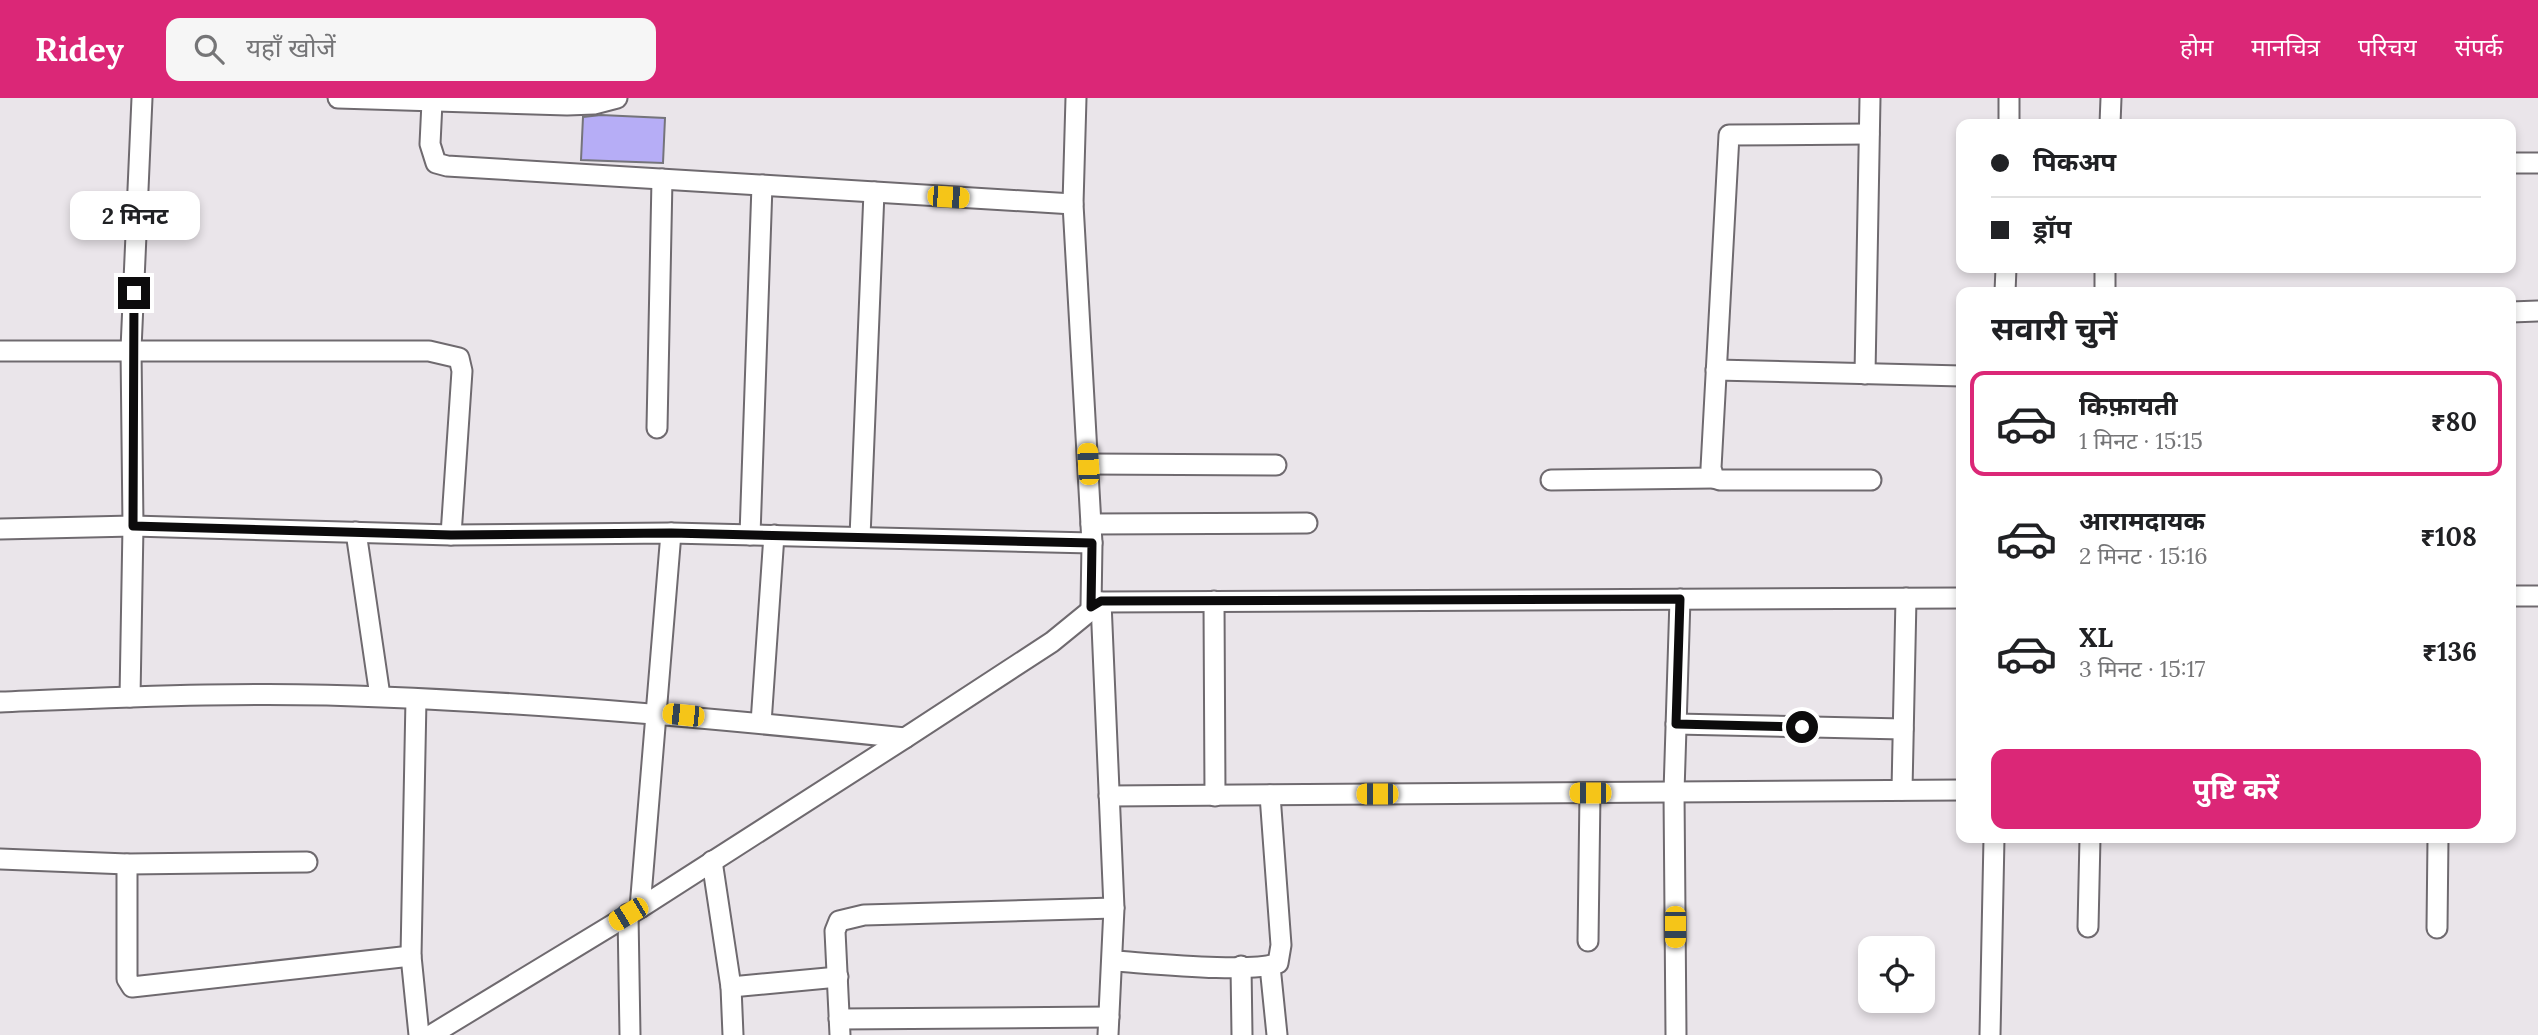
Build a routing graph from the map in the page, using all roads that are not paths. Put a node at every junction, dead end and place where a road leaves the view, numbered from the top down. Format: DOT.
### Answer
graph roads {
  1 [pos="142,98"];
  2 [pos="338,98"];
  3 [pos="617,98"];
  4 [pos="1076,98"];
  5 [pos="1870,98"];
  6 [pos="2009,98"];
  7 [pos="2111,98"];
  8 [pos="432,102"];
  9 [pos="2009,119"];
  10 [pos="2110,119"];
  11 [pos="1869,134"];
  12 [pos="2516,163"];
  13 [pos="2538,163"];
  14 [pos="662,179"];
  15 [pos="762,185"];
  16 [pos="874,192"];
  17 [pos="1073,204"];
  18 [pos="2538,311"];
  19 [pos="2516,312"];
  20 [pos="131,349"];
  21 [pos="0,351"];
  22 [pos="1716,370"];
  23 [pos="1865,374"];
  24 [pos="1956,376"];
  25 [pos="657,428"];
  26 [pos="1088,464"];
  27 [pos="1276,465"];
  28 [pos="1714,478"];
  29 [pos="1551,480"];
  30 [pos="1871,480"];
  31 [pos="1307,523"];
  32 [pos="133,526"];
  33 [pos="0,529"];
  34 [pos="356,532"];
  35 [pos="671,533"];
  36 [pos="1091,533"];
  37 [pos="451,535"];
  38 [pos="750,535"];
  39 [pos="774,535"];
  40 [pos="860,537"];
  41 [pos="2516,596"];
  42 [pos="2538,596"];
  43 [pos="1906,598"];
  44 [pos="1956,598"];
  45 [pos="1680,599"];
  46 [pos="1214,601"];
  47 [pos="1096,604"];
  48 [pos="380,696"];
  49 [pos="130,697"];
  50 [pos="416,699"];
  51 [pos="0,702"];
  52 [pos="657,712"];
  53 [pos="761,723"];
  54 [pos="1676,724"];
  55 [pos="1903,729"];
  56 [pos="905,738"];
  57 [pos="1902,790"];
  58 [pos="1956,790"];
  59 [pos="1674,792"];
  60 [pos="1590,793"];
  61 [pos="1270,795"];
  62 [pos="1109,796"];
  63 [pos="1215,796"];
  64 [pos="1994,843"];
  65 [pos="2090,843"];
  66 [pos="2438,843"];
  67 [pos="0,859"];
  68 [pos="712,861"];
  69 [pos="307,862"];
  70 [pos="127,864"];
  71 [pos="1114,908"];
  72 [pos="634,911"];
  73 [pos="2088,927"];
  74 [pos="2437,928"];
  75 [pos="1588,941"];
  76 [pos="411,956"];
  77 [pos="1114,961"];
  78 [pos="1241,967"];
  79 [pos="1270,967"];
  80 [pos="838,977"];
  81 [pos="731,987"];
  82 [pos="1109,1026"];
  83 [pos="840,1027"];
  84 [pos="419,1035"];
  85 [pos="431,1035"];
  86 [pos="630,1035"];
  87 [pos="733,1035"];
  88 [pos="1242,1035"];
  89 [pos="1277,1035"];
  90 [pos="1675,1035"];
  91 [pos="1990,1035"];
  1 -- 20 [label="street"];
  2 -- 8 [label="street"];
  3 -- 8 [label="street"];
  4 -- 17 [label="street"];
  5 -- 11 [label="street"];
  6 -- 9 [label="street"];
  7 -- 10 [label="street"];
  8 -- 14 [label="street"];
  11 -- 22 [label="street"];
  11 -- 23 [label="street"];
  12 -- 13 [label="street"];
  14 -- 15 [label="street"];
  14 -- 25 [label="street"];
  15 -- 16 [label="street"];
  15 -- 38 [label="street"];
  16 -- 17 [label="street"];
  16 -- 40 [label="street"];
  17 -- 26 [label="street"];
  18 -- 19 [label="street"];
  20 -- 21 [label="street"];
  20 -- 32 [label="street"];
  20 -- 37 [label="street"];
  22 -- 23 [label="street"];
  22 -- 28 [label="street"];
  23 -- 24 [label="street"];
  26 -- 27 [label="street"];
  26 -- 36 [label="street"];
  28 -- 29 [label="street"];
  28 -- 30 [label="street"];
  31 -- 36 [label="street"];
  32 -- 33 [label="street"];
  32 -- 34 [label="street"];
  32 -- 49 [label="street"];
  34 -- 37 [label="street"];
  34 -- 48 [label="street"];
  35 -- 37 [label="street"];
  35 -- 38 [label="street"];
  35 -- 52 [label="street"];
  36 -- 40 [label="street"];
  36 -- 47 [label="street"];
  38 -- 39 [label="street"];
  39 -- 40 [label="street"];
  39 -- 53 [label="street"];
  41 -- 42 [label="street"];
  43 -- 44 [label="street"];
  43 -- 45 [label="street"];
  43 -- 55 [label="street"];
  45 -- 46 [label="street"];
  45 -- 54 [label="street"];
  46 -- 47 [label="street"];
  46 -- 63 [label="street"];
  47 -- 56 [label="street"];
  47 -- 62 [label="street"];
  48 -- 49 [label="street"];
  48 -- 50 [label="street"];
  49 -- 51 [label="street"];
  50 -- 52 [label="street"];
  50 -- 76 [label="street"];
  52 -- 53 [label="street"];
  52 -- 72 [label="street"];
  53 -- 56 [label="street"];
  54 -- 55 [label="street"];
  54 -- 59 [label="street"];
  55 -- 57 [label="street"];
  56 -- 68 [label="street"];
  57 -- 58 [label="street"];
  57 -- 59 [label="street"];
  59 -- 60 [label="street"];
  59 -- 90 [label="street"];
  60 -- 61 [label="street"];
  60 -- 75 [label="street"];
  61 -- 63 [label="street"];
  61 -- 79 [label="street"];
  62 -- 63 [label="street"];
  62 -- 71 [label="street"];
  64 -- 91 [label="street"];
  65 -- 73 [label="street"];
  66 -- 74 [label="street"];
  67 -- 70 [label="street"];
  68 -- 72 [label="street"];
  68 -- 81 [label="street"];
  69 -- 70 [label="street"];
  70 -- 76 [label="street"];
  71 -- 77 [label="street"];
  71 -- 80 [label="street"];
  72 -- 85 [label="street"];
  72 -- 86 [label="street"];
  76 -- 84 [label="street"];
  77 -- 78 [label="street"];
  77 -- 82 [label="street"];
  78 -- 79 [label="street"];
  78 -- 88 [label="street"];
  79 -- 89 [label="street"];
  80 -- 81 [label="street"];
  80 -- 83 [label="street"];
  81 -- 87 [label="street"];
  82 -- 83 [label="street"];
}
